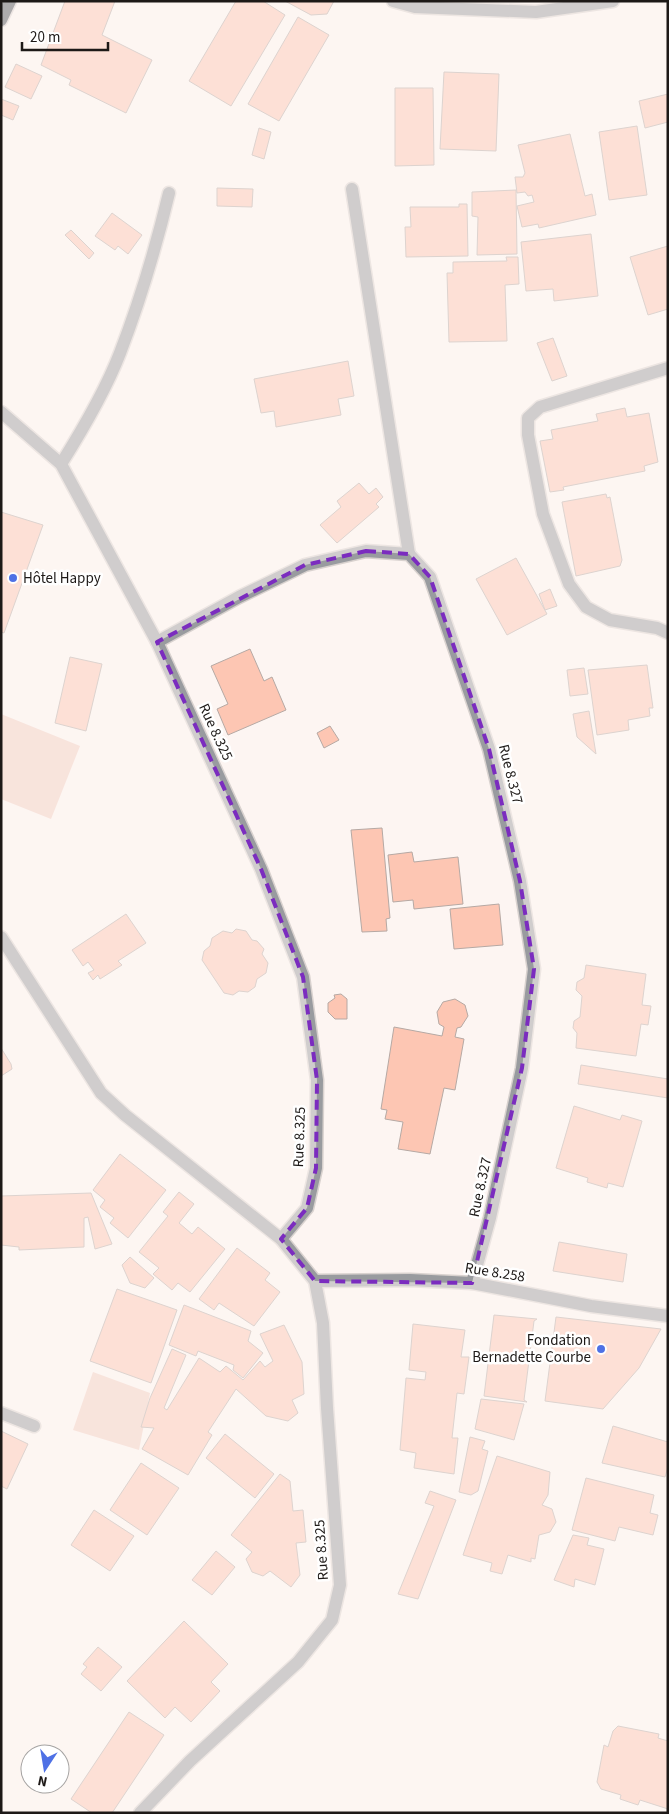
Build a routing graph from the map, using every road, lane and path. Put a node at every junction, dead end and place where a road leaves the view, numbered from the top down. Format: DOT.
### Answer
graph roads {
  1 [pos="393,1"];
  2 [pos="613,1"];
  3 [pos="352,189"];
  4 [pos="169,193"];
  5 [pos="668,368"];
  6 [pos="1,412"];
  7 [pos="61,464"];
  8 [pos="409,554"];
  9 [pos="668,634"];
  10 [pos="157,642"];
  11 [pos="1,937"];
  12 [pos="281,1239"];
  13 [pos="315,1281"];
  14 [pos="472,1283"];
  15 [pos="668,1316"];
  16 [pos="1,1413"];
  17 [pos="34,1426"];
  18 [pos="140,1813"];
  1 -- 2 [label="street"];
  3 -- 8 [label="street"];
  4 -- 7 [label="street"];
  5 -- 9 [label="street"];
  6 -- 7 [label="street"];
  7 -- 10 [label="street, Rue 8.325"];
  8 -- 10 [label="street"];
  8 -- 14 [label="street, Rue 8.327"];
  10 -- 12 [label="street, Rue 8.325"];
  11 -- 12 [label="street"];
  12 -- 13 [label="street, Rue 8.325"];
  13 -- 14 [label="street, Rue 8.258"];
  13 -- 18 [label="street, Rue 8.325"];
  14 -- 15 [label="street, Rue 8.258"];
  16 -- 17 [label="street"];
}
